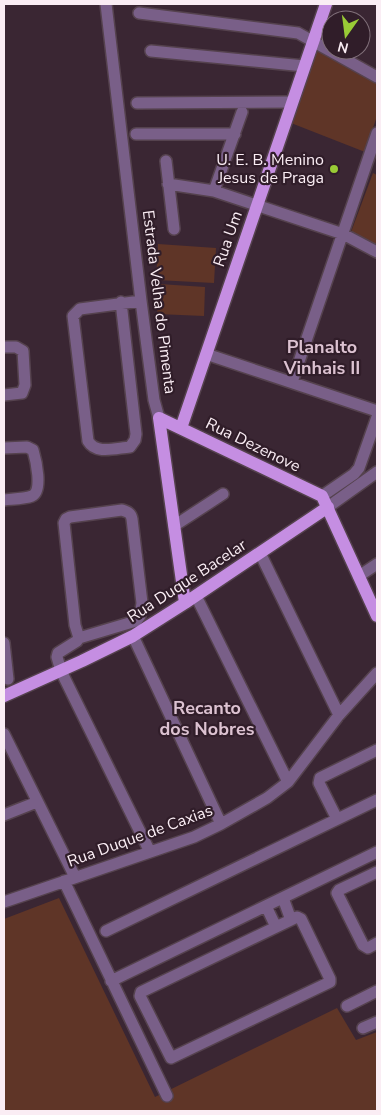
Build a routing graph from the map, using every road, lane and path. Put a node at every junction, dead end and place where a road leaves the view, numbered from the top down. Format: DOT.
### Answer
graph roads {
  1 [pos="106,4"];
  2 [pos="326,4"];
  3 [pos="139,13"];
  4 [pos="313,40"];
  5 [pos="151,51"];
  6 [pos="304,66"];
  7 [pos="377,76"];
  8 [pos="292,102"];
  9 [pos="137,103"];
  10 [pos="242,112"];
  11 [pos="377,133"];
  12 [pos="136,134"];
  13 [pos="234,134"];
  14 [pos="166,161"];
  15 [pos="372,164"];
  16 [pos="168,184"];
  17 [pos="214,191"];
  18 [pos="257,206"];
  19 [pos="174,229"];
  20 [pos="343,234"];
  21 [pos="377,252"];
  22 [pos="141,301"];
  23 [pos="121,302"];
  24 [pos="4,347"];
  25 [pos="206,354"];
  26 [pos="292,382"];
  27 [pos="4,395"];
  28 [pos="377,411"];
  29 [pos="377,417"];
  30 [pos="159,418"];
  31 [pos="181,428"];
  32 [pos="4,448"];
  33 [pos="377,472"];
  34 [pos="223,494"];
  35 [pos="4,500"];
  36 [pos="325,501"];
  37 [pos="174,526"];
  38 [pos="260,552"];
  39 [pos="377,564"];
  40 [pos="359,576"];
  41 [pos="196,596"];
  42 [pos="185,603"];
  43 [pos="377,616"];
  44 [pos="133,636"];
  45 [pos="79,638"];
  46 [pos="4,642"];
  47 [pos="61,670"];
  48 [pos="377,673"];
  49 [pos="8,679"];
  50 [pos="4,696"];
  51 [pos="339,715"];
  52 [pos="4,734"];
  53 [pos="377,750"];
  54 [pos="288,782"];
  55 [pos="377,800"];
  56 [pos="37,802"];
  57 [pos="4,815"];
  58 [pos="337,819"];
  59 [pos="221,824"];
  60 [pos="150,852"];
  61 [pos="377,852"];
  62 [pos="377,872"];
  63 [pos="75,877"];
  64 [pos="64,881"];
  65 [pos="282,898"];
  66 [pos="4,902"];
  67 [pos="268,909"];
  68 [pos="291,920"];
  69 [pos="276,927"];
  70 [pos="106,931"];
  71 [pos="377,943"];
  72 [pos="111,981"];
  73 [pos="377,992"];
  74 [pos="347,1006"];
  75 [pos="377,1022"];
  76 [pos="364,1028"];
  77 [pos="167,1096"];
  1 -- 22 [label="street, Estrada Velha do Pimenta"];
  2 -- 4 [label="main road, Rua Um"];
  3 -- 4 [label="street"];
  4 -- 6 [label="main road, Rua Um"];
  4 -- 7 [label="street"];
  5 -- 6 [label="street"];
  6 -- 8 [label="main road, Rua Um"];
  8 -- 9 [label="street"];
  8 -- 18 [label="main road, Rua Um"];
  10 -- 13 [label="street"];
  11 -- 15 [label="street"];
  12 -- 13 [label="street"];
  13 -- 17 [label="street"];
  14 -- 16 [label="street"];
  15 -- 20 [label="street"];
  16 -- 17 [label="street"];
  16 -- 19 [label="street"];
  17 -- 18 [label="street"];
  18 -- 20 [label="street"];
  18 -- 25 [label="main road, Rua Um"];
  20 -- 21 [label="street"];
  20 -- 26 [label="street"];
  22 -- 23 [label="street"];
  22 -- 30 [label="street, Estrada Velha do Pimenta"];
  23 -- 23 [label="street"];
  24 -- 27 [label="street"];
  25 -- 26 [label="street"];
  25 -- 31 [label="main road, Rua Um"];
  26 -- 28 [label="street"];
  29 -- 36 [label="street"];
  30 -- 31 [label="main road, Rua Dezenove"];
  30 -- 37 [label="main road, Estrada Velha do Pimenta"];
  31 -- 36 [label="main road, Rua Dezenove"];
  32 -- 35 [label="street"];
  33 -- 36 [label="street, Rua Duque Bacelar"];
  34 -- 37 [label="street"];
  36 -- 38 [label="main road, Rua Duque Bacelar"];
  36 -- 40 [label="main road"];
  37 -- 42 [label="main road, Estrada Velha do Pimenta"];
  38 -- 41 [label="main road, Rua Duque Bacelar"];
  38 -- 51 [label="street"];
  39 -- 40 [label="street"];
  40 -- 43 [label="main road"];
  41 -- 42 [label="main road, Rua Duque Bacelar"];
  41 -- 54 [label="street"];
  42 -- 44 [label="main road, Rua Duque Bacelar"];
  44 -- 47 [label="main road, Rua Duque Bacelar"];
  44 -- 59 [label="street"];
  45 -- 45 [label="street"];
  45 -- 47 [label="street"];
  46 -- 49 [label="street"];
  47 -- 50 [label="main road, Rua Duque Bacelar"];
  47 -- 60 [label="street"];
  48 -- 51 [label="street, Rua Duque de Caxias"];
  51 -- 54 [label="street, Rua Duque de Caxias"];
  52 -- 56 [label="street"];
  53 -- 58 [label="street"];
  54 -- 59 [label="street, Rua Duque de Caxias"];
  55 -- 58 [label="street"];
  56 -- 57 [label="street"];
  56 -- 63 [label="street"];
  58 -- 70 [label="street"];
  59 -- 60 [label="street, Rua Duque de Caxias"];
  60 -- 63 [label="street, Rua Duque de Caxias"];
  61 -- 65 [label="street"];
  62 -- 71 [label="street"];
  63 -- 64 [label="street, Rua Duque de Caxias"];
  64 -- 66 [label="street, Rua Duque de Caxias"];
  64 -- 72 [label="street"];
  65 -- 67 [label="street"];
  65 -- 68 [label="street"];
  67 -- 69 [label="street"];
  67 -- 72 [label="street"];
  68 -- 69 [label="street"];
  68 -- 69 [label="street"];
  72 -- 77 [label="street"];
  73 -- 74 [label="street"];
  75 -- 76 [label="street"];
}
